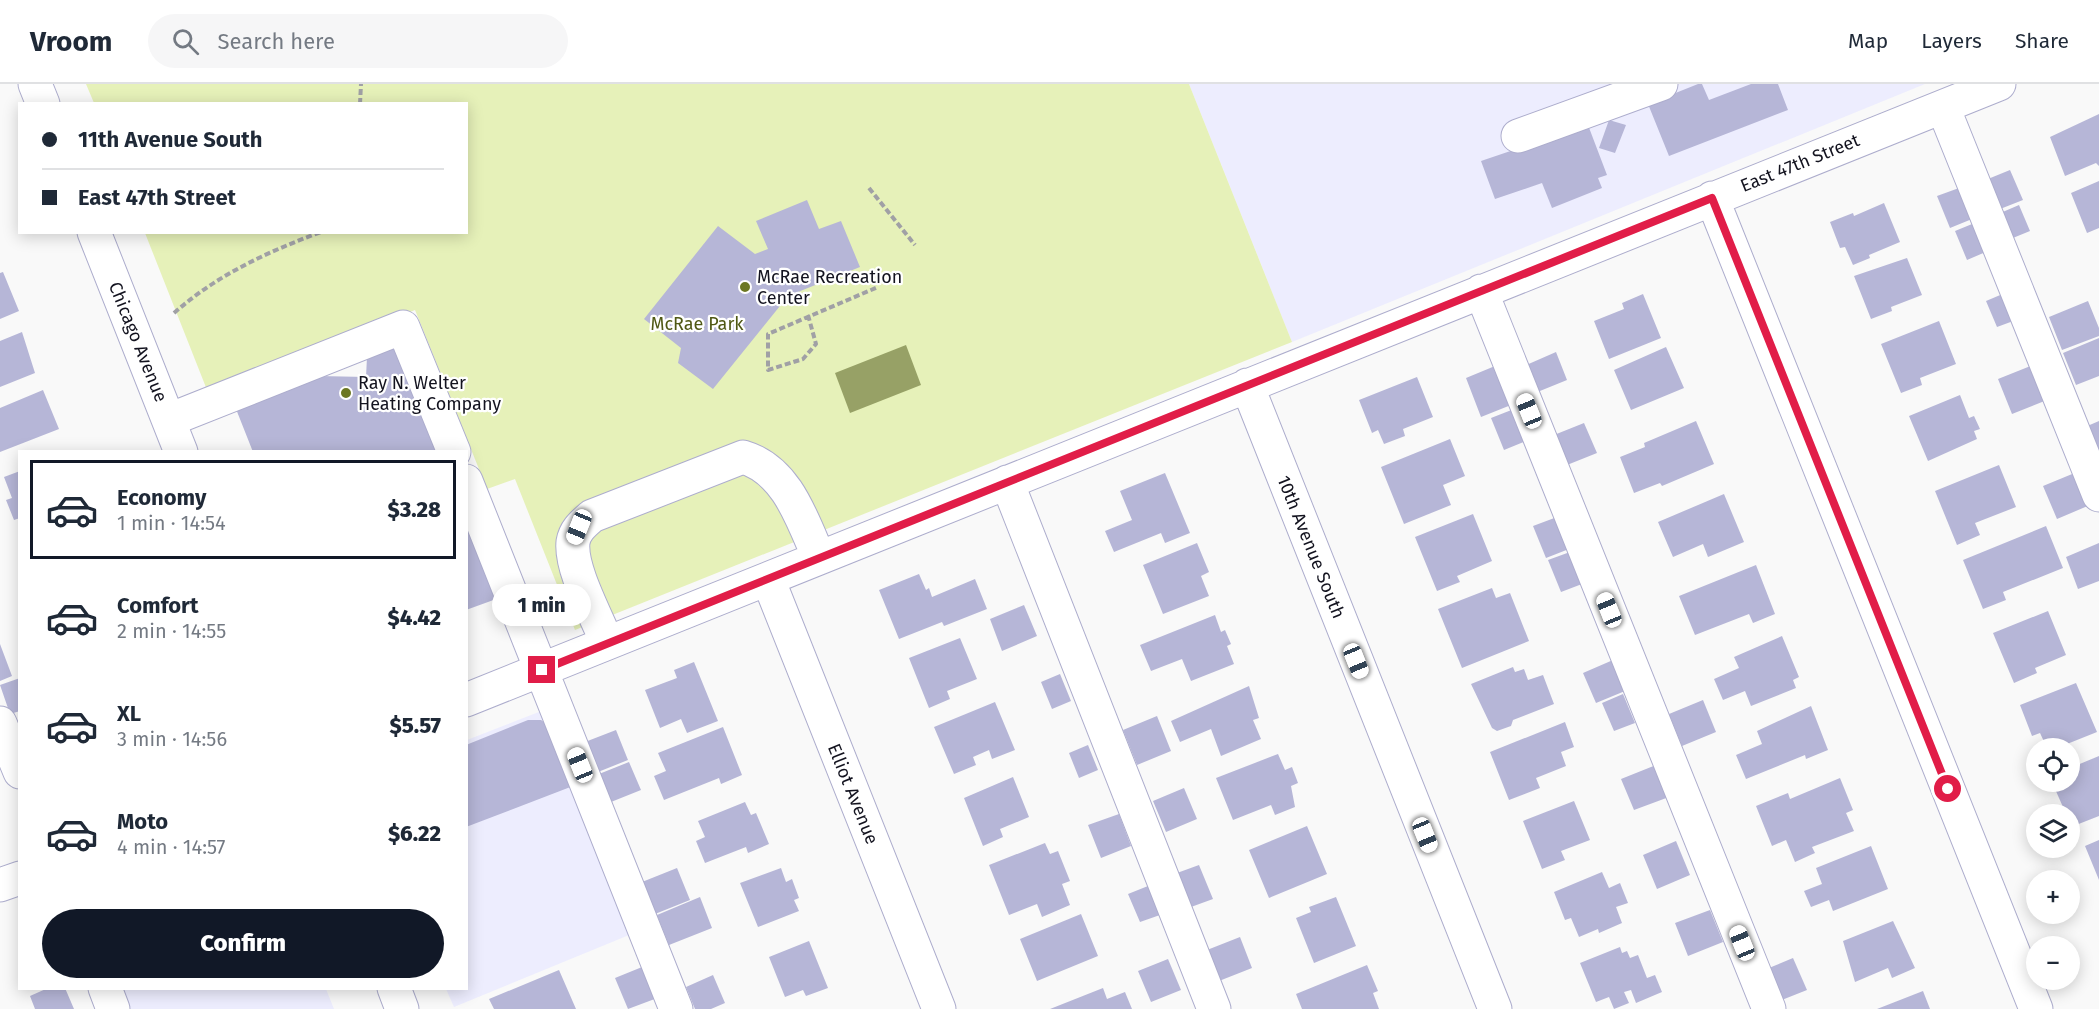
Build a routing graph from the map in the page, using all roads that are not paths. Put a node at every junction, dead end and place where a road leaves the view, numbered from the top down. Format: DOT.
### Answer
graph roads {
  1 [pos="35,84"];
  2 [pos="1660,84"];
  3 [pos="1999,84"];
  4 [pos="42,102"];
  5 [pos="1942,107"];
  6 [pos="1518,136"];
  7 [pos="1712,198"];
  8 [pos="95,234"];
  9 [pos="1481,291"];
  10 [pos="1247,386"];
  11 [pos="169,420"];
  12 [pos="180,450"];
  13 [pos="453,450"];
  14 [pos="1007,482"];
  15 [pos="468,486"];
  16 [pos="2099,495"];
  17 [pos="819,558"];
  18 [pos="768,579"];
  19 [pos="608,643"];
  20 [pos="542,670"];
  21 [pos="468,699"];
  22 [pos="0,723"];
  23 [pos="18,767"];
  24 [pos="18,879"];
  25 [pos="0,885"];
  26 [pos="106,990"];
  27 [pos="395,990"];
  28 [pos="112,1009"];
  29 [pos="402,1009"];
  30 [pos="676,1009"];
  31 [pos="939,1009"];
  32 [pos="1214,1009"];
  33 [pos="1495,1009"];
  34 [pos="1769,1009"];
  35 [pos="2036,1009"];
  1 -- 4 [label="street"];
  2 -- 6 [label="street"];
  3 -- 5 [label="street, East 47th Street"];
  5 -- 7 [label="street, East 47th Street"];
  5 -- 16 [label="street"];
  7 -- 9 [label="street, East 47th Street"];
  7 -- 35 [label="street"];
  8 -- 11 [label="street, Chicago Avenue"];
  9 -- 10 [label="street, East 47th Street"];
  9 -- 34 [label="street"];
  10 -- 14 [label="street, East 47th Street"];
  10 -- 33 [label="street, 10th Avenue South"];
  11 -- 12 [label="street, Chicago Avenue"];
  11 -- 13 [label="street"];
  14 -- 17 [label="street, East 47th Street"];
  14 -- 32 [label="street"];
  15 -- 20 [label="street"];
  17 -- 18 [label="street, East 47th Street"];
  17 -- 19 [label="street"];
  18 -- 19 [label="street, East 47th Street"];
  18 -- 31 [label="street, Elliot Avenue"];
  19 -- 20 [label="street, East 47th Street"];
  20 -- 21 [label="street, East 47th Street"];
  20 -- 30 [label="street"];
  22 -- 23 [label="street"];
  24 -- 25 [label="street"];
  26 -- 28 [label="street"];
  27 -- 29 [label="street"];
}
